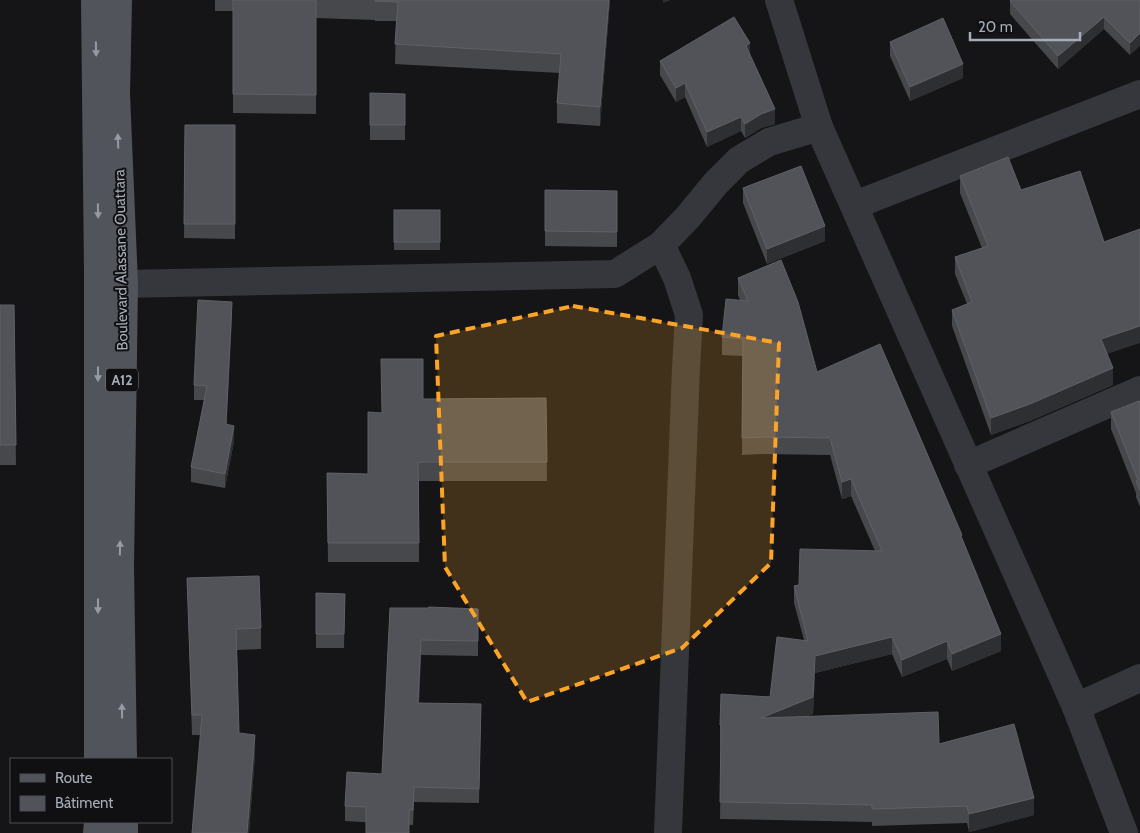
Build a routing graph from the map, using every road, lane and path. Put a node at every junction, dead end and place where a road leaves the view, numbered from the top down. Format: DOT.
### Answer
graph roads {
  1 [pos="95,0"];
  2 [pos="118,0"];
  3 [pos="779,0"];
  4 [pos="1140,94"];
  5 [pos="819,127"];
  6 [pos="855,205"];
  7 [pos="661,245"];
  8 [pos="124,284"];
  9 [pos="1140,390"];
  10 [pos="968,465"];
  11 [pos="1140,678"];
  12 [pos="1076,707"];
  13 [pos="98,758"];
  14 [pos="123,758"];
  15 [pos="668,833"];
  16 [pos="1124,833"];
  1 -- 13 [label="main road, Boulevard Alassane Ouattara / A12, one-way"];
  8 -- 2 [label="main road, Boulevard Alassane Ouattara / A12, one-way"];
  3 -- 5 [label="street"];
  4 -- 6 [label="street"];
  5 -- 6 [label="street"];
  5 -- 7 [label="street"];
  6 -- 10 [label="street"];
  7 -- 8 [label="street"];
  7 -- 15 [label="street"];
  14 -- 8 [label="main road, Boulevard Alassane Ouattara / A12, one-way"];
  9 -- 10 [label="street"];
  10 -- 12 [label="street"];
  11 -- 12 [label="street"];
  12 -- 16 [label="street"];
}
